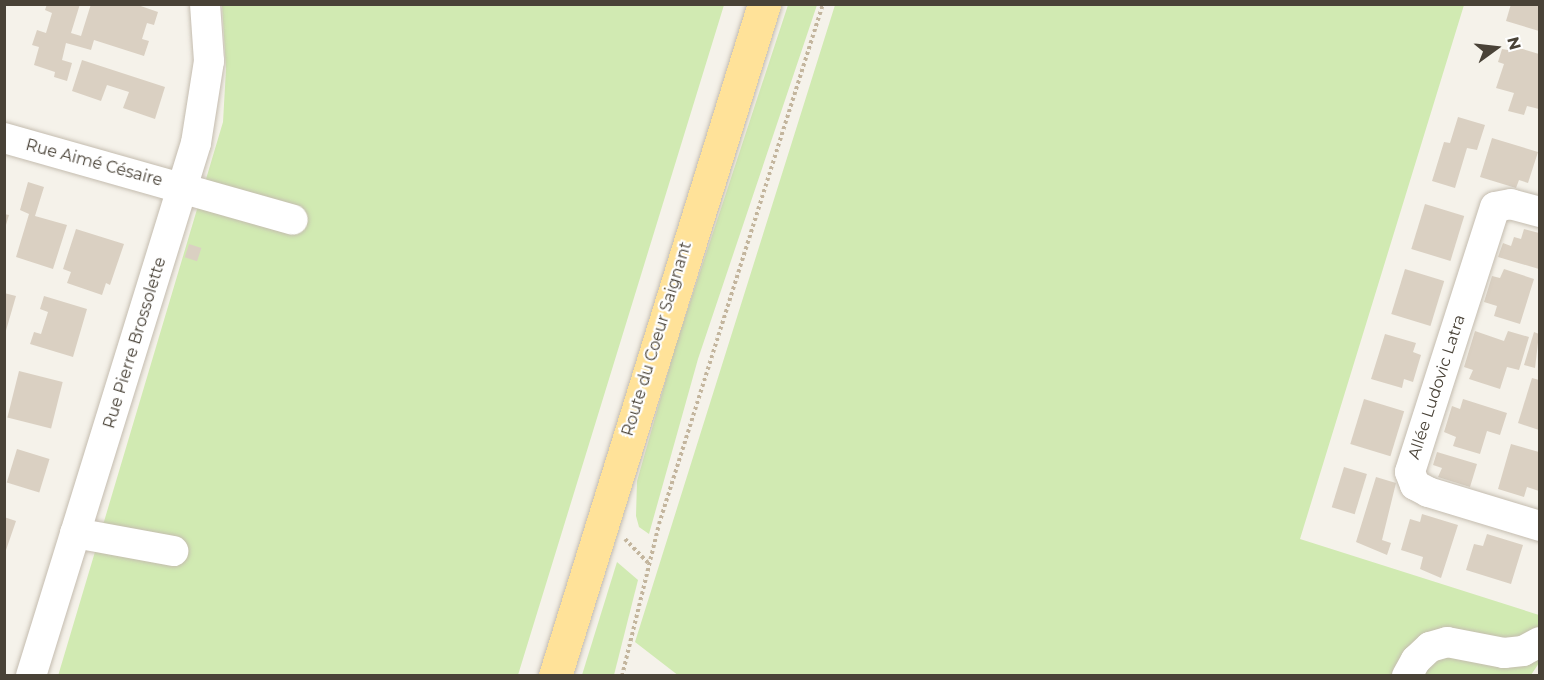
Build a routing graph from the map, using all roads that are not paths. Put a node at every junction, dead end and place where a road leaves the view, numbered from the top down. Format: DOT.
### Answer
graph roads {
  1 [pos="205,4"];
  2 [pos="764,4"];
  3 [pos="4,138"];
  4 [pos="183,187"];
  5 [pos="1539,212"];
  6 [pos="293,220"];
  7 [pos="1539,526"];
  8 [pos="75,532"];
  9 [pos="173,551"];
  10 [pos="1539,642"];
  11 [pos="31,675"];
  12 [pos="555,675"];
  13 [pos="1407,675"];
  1 -- 4 [label="street, Rue Pierre Brossolette"];
  2 -- 12 [label="main road, Route du Coeur Saignant"];
  3 -- 4 [label="street, Rue Aimé Césaire"];
  4 -- 6 [label="street, Rue Aimé Césaire"];
  4 -- 8 [label="street, Rue Pierre Brossolette"];
  5 -- 7 [label="street, Allée Ludovic Latra"];
  8 -- 9 [label="street"];
  8 -- 11 [label="street, Rue Pierre Brossolette"];
  10 -- 13 [label="street"];
}
